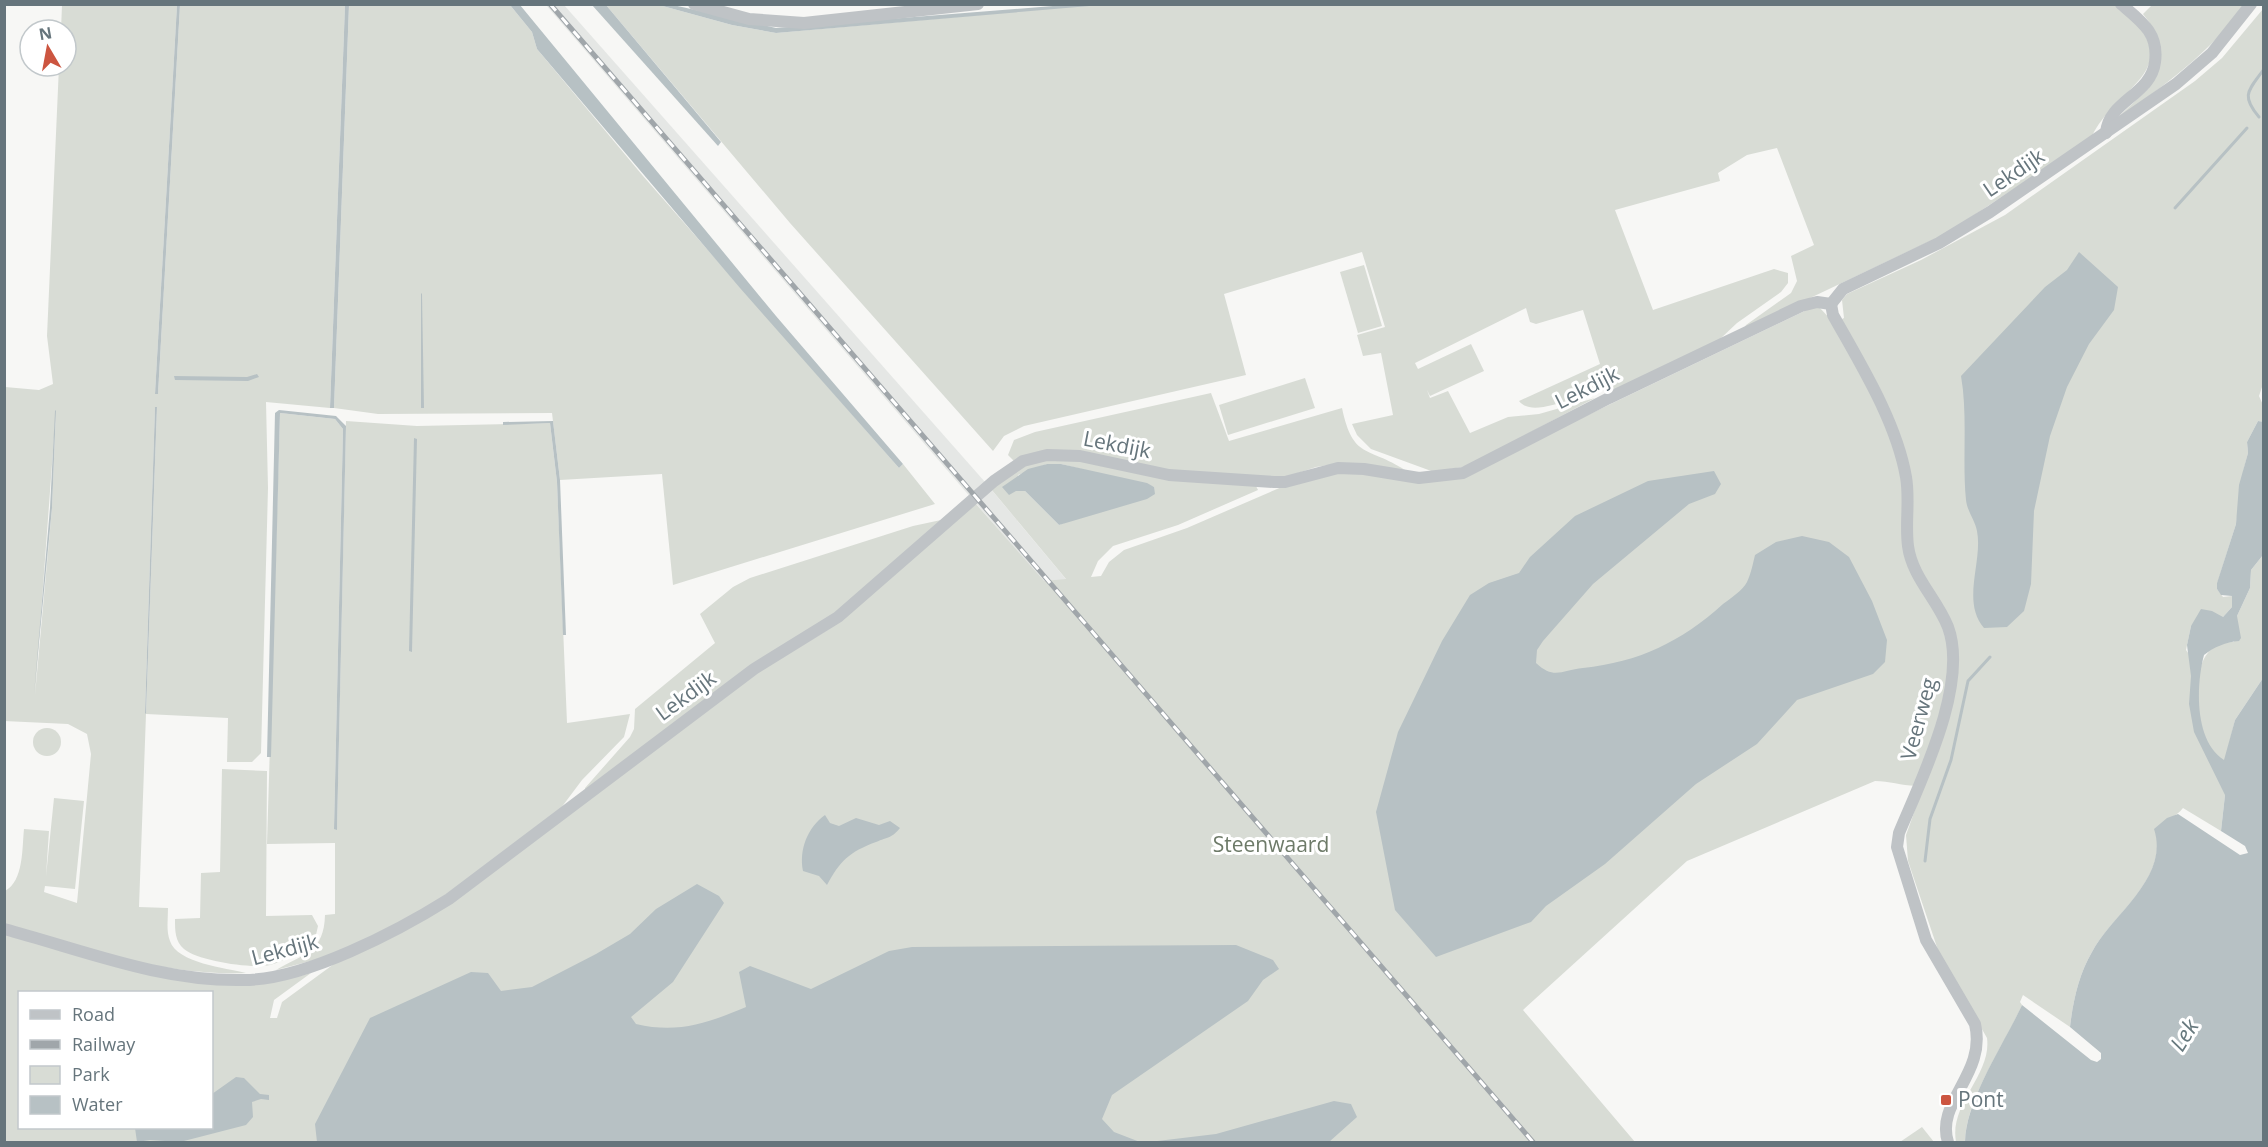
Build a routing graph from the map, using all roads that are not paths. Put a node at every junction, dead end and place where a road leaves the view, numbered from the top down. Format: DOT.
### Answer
graph roads {
  1 [pos="694,4"];
  2 [pos="978,4"];
  3 [pos="2121,4"];
  4 [pos="2251,4"];
  5 [pos="2106,133"];
  6 [pos="1832,304"];
  7 [pos="4,929"];
  8 [pos="1948,1143"];
  1 -- 2 [label="street"];
  3 -- 5 [label="street"];
  4 -- 5 [label="street, Lekdijk"];
  5 -- 6 [label="street, Lekdijk"];
  6 -- 7 [label="street, Lekdijk"];
  6 -- 8 [label="street, Veerweg"];
}
